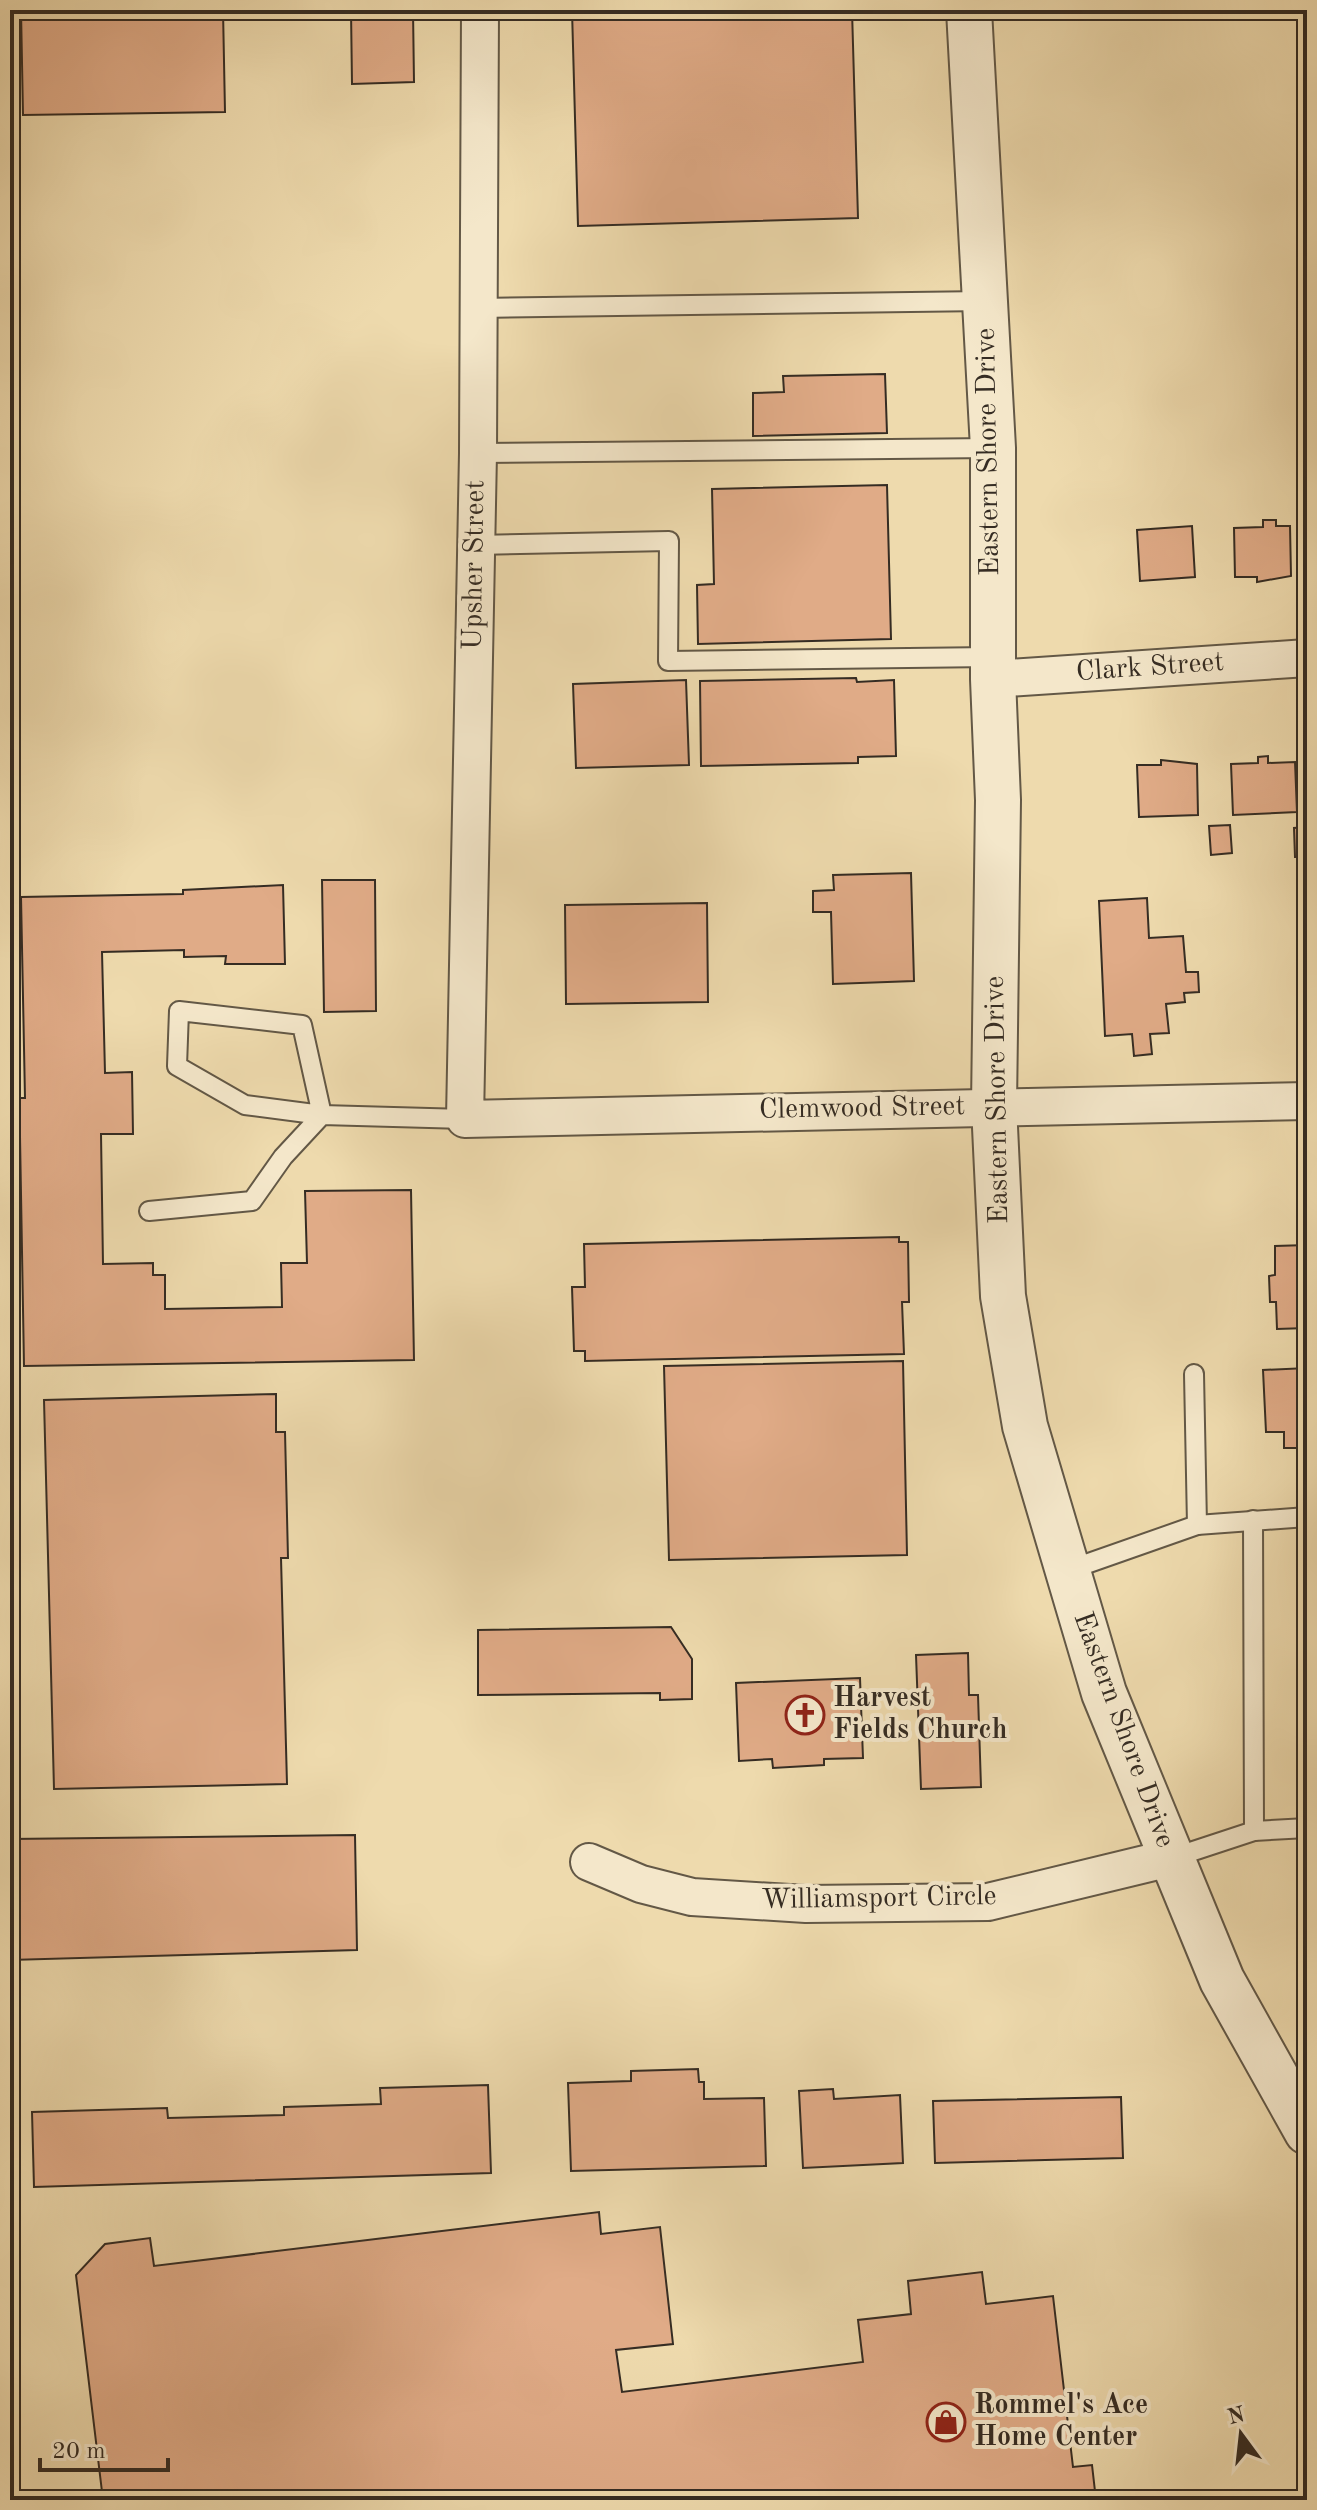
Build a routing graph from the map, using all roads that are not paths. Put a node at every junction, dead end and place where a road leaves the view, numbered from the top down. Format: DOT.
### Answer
graph roads {
  1 [pos="480,10"];
  2 [pos="969,10"];
  3 [pos="985,301"];
  4 [pos="478,308"];
  5 [pos="993,448"];
  6 [pos="478,453"];
  7 [pos="476,545"];
  8 [pos="1307,658"];
  9 [pos="993,668"];
  10 [pos="1307,1101"];
  11 [pos="994,1106"];
  12 [pos="322,1115"];
  13 [pos="465,1119"];
  14 [pos="149,1211"];
  15 [pos="1194,1374"];
  16 [pos="1307,1517"];
  17 [pos="1253,1520"];
  18 [pos="1197,1525"];
  19 [pos="1066,1571"];
  20 [pos="1307,1828"];
  21 [pos="1254,1831"];
  22 [pos="1170,1858"];
  23 [pos="589,1862"];
  24 [pos="1307,2132"];
  1 -- 4 [label="street, Upsher Street"];
  2 -- 3 [label="street, Eastern Shore Drive"];
  3 -- 4 [label="lane"];
  3 -- 5 [label="street, Eastern Shore Drive"];
  4 -- 6 [label="street, Upsher Street"];
  5 -- 6 [label="lane"];
  5 -- 9 [label="street, Eastern Shore Drive"];
  6 -- 7 [label="street, Upsher Street"];
  7 -- 9 [label="lane"];
  7 -- 13 [label="street, Upsher Street"];
  8 -- 9 [label="street, Clark Street"];
  9 -- 11 [label="street, Eastern Shore Drive"];
  10 -- 11 [label="street, Clemwood Street"];
  11 -- 13 [label="street, Clemwood Street"];
  11 -- 19 [label="street, Eastern Shore Drive"];
  12 -- 12 [label="lane"];
  12 -- 13 [label="lane"];
  12 -- 14 [label="lane"];
  15 -- 18 [label="lane"];
  16 -- 17 [label="lane"];
  17 -- 18 [label="lane"];
  17 -- 21 [label="lane"];
  18 -- 19 [label="lane"];
  19 -- 22 [label="street, Eastern Shore Drive"];
  20 -- 21 [label="lane"];
  21 -- 22 [label="lane"];
  22 -- 23 [label="street, Williamsport Circle"];
  22 -- 24 [label="street, Eastern Shore Drive"];
}
